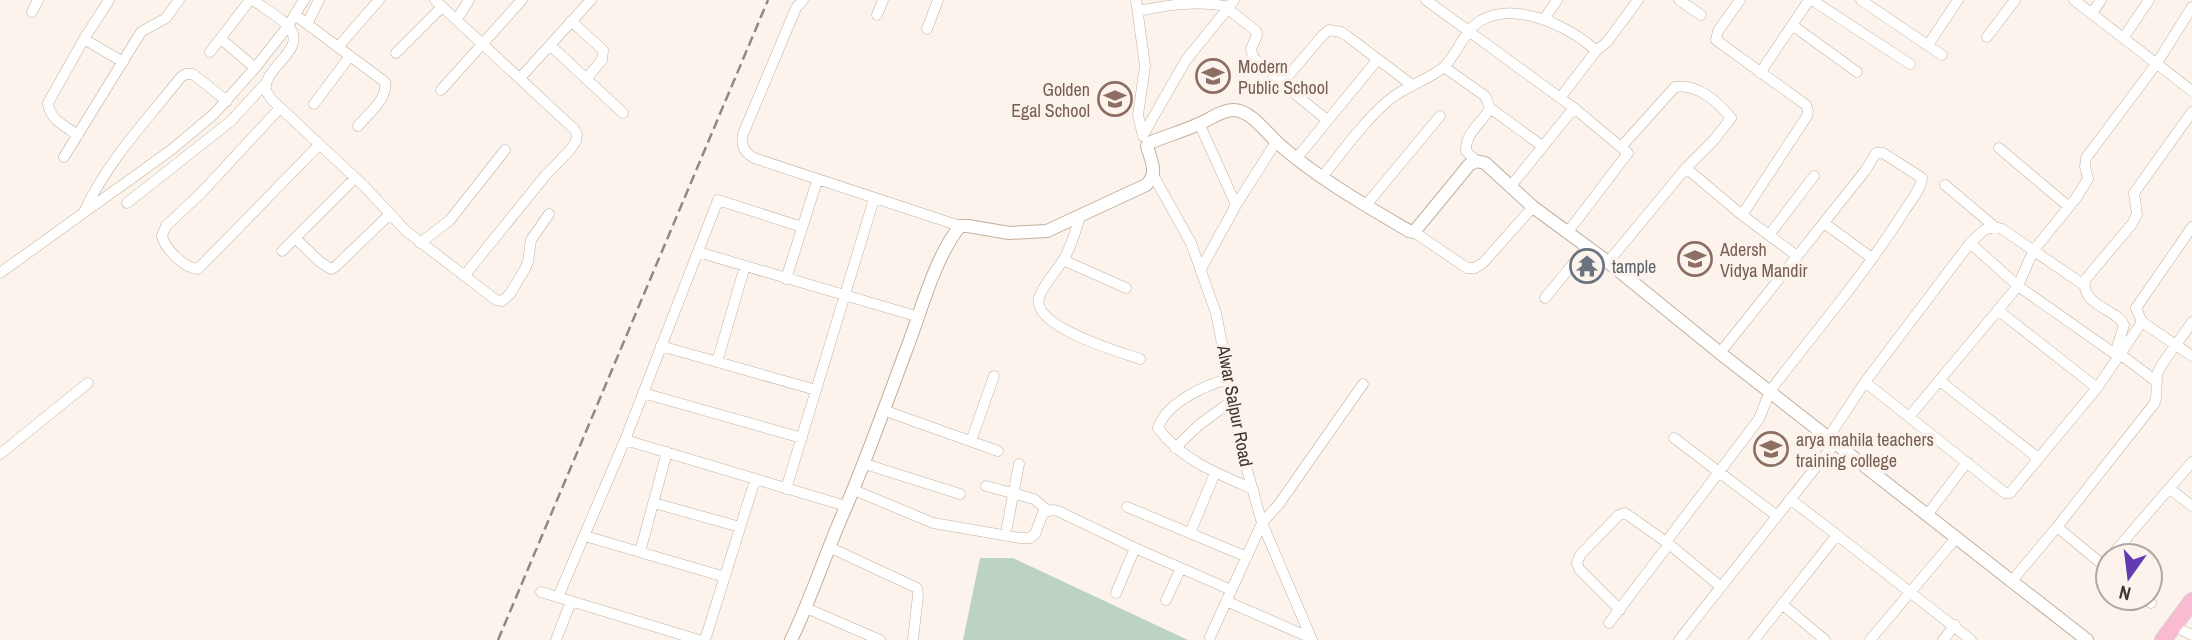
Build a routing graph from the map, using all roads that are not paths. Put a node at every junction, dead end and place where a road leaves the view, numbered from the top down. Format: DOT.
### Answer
graph roads {
  1 [pos="38,0"];
  2 [pos="109,0"];
  3 [pos="179,0"];
  4 [pos="251,0"];
  5 [pos="304,0"];
  6 [pos="319,0"];
  7 [pos="379,0"];
  8 [pos="469,0"];
  9 [pos="522,0"];
  10 [pos="591,0"];
  11 [pos="803,0"];
  12 [pos="883,0"];
  13 [pos="938,0"];
  14 [pos="1426,0"];
  15 [pos="1557,0"];
  16 [pos="1679,0"];
  17 [pos="1740,0"];
  18 [pos="1811,0"];
  19 [pos="1861,0"];
  20 [pos="2015,0"];
  21 [pos="2074,0"];
  22 [pos="2101,0"];
  23 [pos="2149,0"];
  24 [pos="1183,1"];
  25 [pos="1954,1"];
  26 [pos="1633,2"];
  27 [pos="439,3"];
  28 [pos="1137,5"];
  29 [pos="1231,5"];
  30 [pos="2192,7"];
  31 [pos="32,12"];
  32 [pos="2092,13"];
  33 [pos="295,15"];
  34 [pos="877,15"];
  35 [pos="1701,15"];
  36 [pos="1545,18"];
  37 [pos="457,19"];
  38 [pos="572,22"];
  39 [pos="307,24"];
  40 [pos="1792,25"];
  41 [pos="288,26"];
  42 [pos="926,29"];
  43 [pos="1469,31"];
  44 [pos="1987,37"];
  45 [pos="2124,37"];
  46 [pos="84,39"];
  47 [pos="221,39"];
  48 [pos="484,44"];
  49 [pos="550,45"];
  50 [pos="1928,45"];
  51 [pos="338,47"];
  52 [pos="1596,51"];
  53 [pos="210,52"];
  54 [pos="396,54"];
  55 [pos="1942,55"];
  56 [pos="350,56"];
  57 [pos="1378,59"];
  58 [pos="123,62"];
  59 [pos="2157,63"];
  60 [pos="1910,64"];
  61 [pos="1444,67"];
  62 [pos="255,68"];
  63 [pos="1857,72"];
  64 [pos="1760,73"];
  65 [pos="520,78"];
  66 [pos="586,79"];
  67 [pos="264,85"];
  68 [pos="1286,85"];
  69 [pos="1412,85"];
  70 [pos="441,90"];
  71 [pos="2192,91"];
  72 [pos="1560,98"];
  73 [pos="227,101"];
  74 [pos="314,104"];
  75 [pos="281,108"];
  76 [pos="1490,108"];
  77 [pos="1574,108"];
  78 [pos="2192,112"];
  79 [pos="623,113"];
  80 [pos="1440,116"];
  81 [pos="1327,120"];
  82 [pos="1199,124"];
  83 [pos="358,126"];
  84 [pos="78,135"];
  85 [pos="1145,141"];
  86 [pos="1276,142"];
  87 [pos="319,145"];
  88 [pos="1542,146"];
  89 [pos="1621,147"];
  90 [pos="1999,148"];
  91 [pos="505,150"];
  92 [pos="64,157"];
  93 [pos="1296,159"];
  94 [pos="1476,161"];
  95 [pos="1686,168"];
  96 [pos="1153,175"];
  97 [pos="1814,176"];
  98 [pos="1322,177"];
  99 [pos="355,178"];
  100 [pos="817,181"];
  101 [pos="1945,185"];
  102 [pos="1510,187"];
  103 [pos="874,199"];
  104 [pos="127,203"];
  105 [pos="1236,205"];
  106 [pos="1366,205"];
  107 [pos="1533,207"];
  108 [pos="2069,207"];
  109 [pos="83,213"];
  110 [pos="390,214"];
  111 [pos="549,214"];
  112 [pos="1742,215"];
  113 [pos="1080,217"];
  114 [pos="1824,223"];
  115 [pos="803,226"];
  116 [pos="960,226"];
  117 [pos="1995,226"];
  118 [pos="2192,227"];
  119 [pos="1414,232"];
  120 [pos="1567,233"];
  121 [pos="1769,236"];
  122 [pos="295,238"];
  123 [pos="420,243"];
  124 [pos="1970,243"];
  125 [pos="1586,248"];
  126 [pos="282,251"];
  127 [pos="2033,251"];
  128 [pos="698,252"];
  129 [pos="1797,256"];
  130 [pos="1872,258"];
  131 [pos="1063,260"];
  132 [pos="1608,262"];
  133 [pos="745,266"];
  134 [pos="1201,270"];
  135 [pos="0,273"];
  136 [pos="464,276"];
  137 [pos="786,279"];
  138 [pos="2084,285"];
  139 [pos="2018,286"];
  140 [pos="1126,288"];
  141 [pos="845,296"];
  142 [pos="1545,298"];
  143 [pos="2136,308"];
  144 [pos="1998,312"];
  145 [pos="919,317"];
  146 [pos="2122,320"];
  147 [pos="2142,322"];
  148 [pos="2192,322"];
  149 [pos="662,345"];
  150 [pos="2177,345"];
  151 [pos="1720,353"];
  152 [pos="2118,354"];
  153 [pos="2192,356"];
  154 [pos="1140,359"];
  155 [pos="717,362"];
  156 [pos="994,376"];
  157 [pos="1230,379"];
  158 [pos="1940,381"];
  159 [pos="1865,382"];
  160 [pos="2157,382"];
  161 [pos="88,383"];
  162 [pos="1363,384"];
  163 [pos="2097,388"];
  164 [pos="816,390"];
  165 [pos="1770,391"];
  166 [pos="643,393"];
  167 [pos="1233,400"];
  168 [pos="883,410"];
  169 [pos="1909,417"];
  170 [pos="802,438"];
  171 [pos="1674,438"];
  172 [pos="625,440"];
  173 [pos="1831,440"];
  174 [pos="971,441"];
  175 [pos="1175,448"];
  176 [pos="667,452"];
  177 [pos="998,452"];
  178 [pos="0,454"];
  179 [pos="2038,458"];
  180 [pos="1967,462"];
  181 [pos="2192,462"];
  182 [pos="865,464"];
  183 [pos="1019,464"];
  184 [pos="1719,472"];
  185 [pos="1214,473"];
  186 [pos="755,480"];
  187 [pos="986,486"];
  188 [pos="786,489"];
  189 [pos="1252,489"];
  190 [pos="2170,489"];
  191 [pos="854,491"];
  192 [pos="960,494"];
  193 [pos="1013,494"];
  194 [pos="1790,499"];
  195 [pos="654,503"];
  196 [pos="846,506"];
  197 [pos="2192,506"];
  198 [pos="1126,507"];
  199 [pos="1047,510"];
  200 [pos="1927,515"];
  201 [pos="1777,516"];
  202 [pos="1262,523"];
  203 [pos="740,527"];
  204 [pos="1007,527"];
  205 [pos="2057,527"];
  206 [pos="1190,533"];
  207 [pos="1837,535"];
  208 [pos="585,536"];
  209 [pos="1956,538"];
  210 [pos="2124,542"];
  211 [pos="1668,543"];
  212 [pos="831,548"];
  213 [pos="1135,548"];
  214 [pos="640,552"];
  215 [pos="2094,553"];
  216 [pos="1247,557"];
  217 [pos="1181,568"];
  218 [pos="725,577"];
  219 [pos="2011,582"];
  220 [pos="1721,587"];
  221 [pos="1231,590"];
  222 [pos="541,592"];
  223 [pos="1116,593"];
  224 [pos="1910,593"];
  225 [pos="558,597"];
  226 [pos="1166,600"];
  227 [pos="572,601"];
  228 [pos="1226,601"];
  229 [pos="2192,601"];
  230 [pos="1782,604"];
  231 [pos="806,608"];
  232 [pos="1620,610"];
  233 [pos="1609,623"];
  234 [pos="1955,625"];
  235 [pos="1210,637"];
  236 [pos="874,639"];
  237 [pos="1312,639"];
  238 [pos="2085,639"];
  239 [pos="556,640"];
  240 [pos="699,640"];
  241 [pos="705,640"];
  242 [pos="791,640"];
  243 [pos="913,640"];
  244 [pos="1679,640"];
  245 [pos="1754,640"];
  246 [pos="1825,640"];
  247 [pos="1870,640"];
  248 [pos="1942,640"];
  249 [pos="1972,640"];
  250 [pos="2163,640"];
  1 -- 31 [label="street"];
  2 -- 46 [label="street"];
  3 -- 58 [label="street"];
  4 -- 41 [label="street"];
  4 -- 47 [label="street"];
  5 -- 33 [label="street"];
  6 -- 39 [label="street"];
  7 -- 51 [label="street"];
  8 -- 37 [label="street"];
  9 -- 48 [label="street"];
  10 -- 38 [label="street"];
  11 -- 100 [label="street"];
  12 -- 34 [label="street"];
  13 -- 42 [label="street"];
  14 -- 43 [label="street"];
  15 -- 36 [label="street"];
  16 -- 35 [label="street"];
  17 -- 64 [label="street"];
  18 -- 40 [label="street"];
  18 -- 60 [label="street"];
  19 -- 50 [label="street"];
  20 -- 44 [label="street"];
  21 -- 32 [label="street"];
  22 -- 32 [label="street"];
  23 -- 45 [label="street"];
  24 -- 28 [label="street"];
  24 -- 29 [label="street"];
  25 -- 50 [label="street"];
  26 -- 52 [label="street"];
  27 -- 37 [label="street"];
  27 -- 54 [label="street"];
  28 -- 85 [label="street"];
  29 -- 68 [label="street"];
  29 -- 85 [label="street"];
  30 -- 59 [label="street"];
  32 -- 45 [label="street"];
  33 -- 39 [label="street"];
  33 -- 41 [label="street"];
  36 -- 43 [label="street"];
  36 -- 52 [label="street"];
  37 -- 48 [label="street"];
  38 -- 49 [label="street"];
  38 -- 66 [label="street"];
  39 -- 51 [label="street"];
  40 -- 63 [label="street"];
  40 -- 64 [label="street"];
  41 -- 62 [label="street"];
  41 -- 67 [label="street"];
  43 -- 61 [label="street"];
  43 -- 72 [label="street"];
  45 -- 59 [label="street"];
  46 -- 58 [label="street"];
  46 -- 84 [label="street"];
  47 -- 53 [label="street"];
  47 -- 62 [label="street"];
  48 -- 65 [label="street"];
  48 -- 70 [label="street"];
  49 -- 65 [label="street"];
  49 -- 66 [label="street"];
  50 -- 55 [label="street"];
  51 -- 56 [label="street"];
  52 -- 72 [label="street"];
  56 -- 74 [label="street"];
  56 -- 83 [label="street"];
  57 -- 68 [label="street"];
  57 -- 69 [label="street"];
  57 -- 81 [label="street"];
  58 -- 84 [label="street"];
  59 -- 71 [label="street"];
  59 -- 108 [label="street"];
  61 -- 69 [label="street"];
  61 -- 76 [label="street"];
  62 -- 73 [label="street"];
  64 -- 112 [label="street"];
  65 -- 136 [label="street"];
  66 -- 79 [label="street"];
  67 -- 75 [label="street"];
  67 -- 104 [label="street"];
  68 -- 81 [label="street"];
  69 -- 98 [label="street"];
  72 -- 77 [label="street"];
  73 -- 109 [label="street"];
  73 -- 109 [label="street"];
  75 -- 87 [label="street"];
  75 -- 87 [label="street"];
  76 -- 88 [label="street"];
  76 -- 94 [label="street"];
  77 -- 88 [label="street"];
  77 -- 89 [label="street"];
  78 -- 138 [label="street"];
  80 -- 106 [label="street"];
  81 -- 93 [label="street"];
  82 -- 85 [label="street"];
  82 -- 86 [label="street"];
  82 -- 105 [label="street"];
  84 -- 92 [label="street"];
  85 -- 96 [label="street"];
  86 -- 93 [label="street"];
  86 -- 105 [label="street"];
  87 -- 99 [label="street"];
  88 -- 102 [label="street"];
  89 -- 95 [label="street"];
  89 -- 120 [label="street"];
  90 -- 108 [label="street"];
  91 -- 123 [label="street"];
  93 -- 98 [label="street"];
  94 -- 102 [label="street"];
  94 -- 119 [label="street"];
  95 -- 112 [label="street"];
  95 -- 132 [label="street"];
  96 -- 113 [label="street"];
  96 -- 134 [label="street, Alwar Salpur Road"];
  97 -- 121 [label="street"];
  98 -- 106 [label="street"];
  99 -- 110 [label="street"];
  99 -- 122 [label="street"];
  100 -- 103 [label="street"];
  100 -- 115 [label="street"];
  101 -- 117 [label="street"];
  102 -- 107 [label="street"];
  103 -- 116 [label="street"];
  103 -- 141 [label="street"];
  105 -- 134 [label="street"];
  106 -- 119 [label="street"];
  107 -- 119 [label="street"];
  107 -- 120 [label="street"];
  108 -- 127 [label="street"];
  109 -- 135 [label="street"];
  110 -- 122 [label="street"];
  110 -- 123 [label="street"];
  111 -- 136 [label="street"];
  112 -- 121 [label="street"];
  113 -- 116 [label="street"];
  113 -- 131 [label="street"];
  114 -- 129 [label="street"];
  114 -- 130 [label="street"];
  114 -- 130 [label="street"];
  115 -- 128 [label="street"];
  115 -- 137 [label="street"];
  116 -- 145 [label="street"];
  117 -- 124 [label="street"];
  117 -- 127 [label="street"];
  118 -- 143 [label="street"];
  120 -- 125 [label="street"];
  121 -- 129 [label="street"];
  122 -- 126 [label="street"];
  123 -- 136 [label="street"];
  124 -- 139 [label="street"];
  124 -- 159 [label="street"];
  125 -- 132 [label="street"];
  125 -- 142 [label="street"];
  127 -- 138 [label="street"];
  127 -- 139 [label="street"];
  128 -- 133 [label="street"];
  128 -- 149 [label="street"];
  129 -- 151 [label="street"];
  130 -- 165 [label="street"];
  131 -- 140 [label="street"];
  131 -- 154 [label="street"];
  132 -- 151 [label="street"];
  133 -- 137 [label="street"];
  133 -- 155 [label="street"];
  134 -- 157 [label="street, Alwar Salpur Road"];
  137 -- 141 [label="street"];
  138 -- 146 [label="street"];
  139 -- 144 [label="street"];
  139 -- 152 [label="street"];
  141 -- 145 [label="street"];
  141 -- 164 [label="street"];
  143 -- 146 [label="street"];
  143 -- 147 [label="street"];
  144 -- 158 [label="street"];
  144 -- 163 [label="street"];
  145 -- 168 [label="street"];
  146 -- 152 [label="street"];
  147 -- 150 [label="street"];
  147 -- 152 [label="street"];
  148 -- 150 [label="street"];
  149 -- 155 [label="street"];
  149 -- 166 [label="street"];
  150 -- 153 [label="street"];
  150 -- 160 [label="street"];
  151 -- 165 [label="street"];
  152 -- 160 [label="street"];
  152 -- 163 [label="street"];
  155 -- 164 [label="street"];
  156 -- 174 [label="street"];
  157 -- 167 [label="street, Alwar Salpur Road"];
  157 -- 175 [label="street"];
  158 -- 169 [label="street"];
  158 -- 179 [label="street"];
  159 -- 169 [label="street"];
  159 -- 173 [label="street"];
  160 -- 205 [label="street"];
  161 -- 178 [label="street"];
  162 -- 202 [label="street"];
  163 -- 179 [label="street"];
  164 -- 170 [label="street"];
  165 -- 173 [label="street"];
  165 -- 184 [label="street"];
  166 -- 170 [label="street"];
  166 -- 172 [label="street"];
  167 -- 175 [label="street"];
  167 -- 189 [label="street, Alwar Salpur Road"];
  168 -- 174 [label="street"];
  168 -- 182 [label="street"];
  169 -- 180 [label="street"];
  170 -- 188 [label="street"];
  171 -- 184 [label="street"];
  172 -- 176 [label="street"];
  172 -- 208 [label="street"];
  173 -- 194 [label="street"];
  173 -- 200 [label="street"];
  174 -- 177 [label="street"];
  175 -- 185 [label="street"];
  176 -- 186 [label="street"];
  176 -- 195 [label="street"];
  179 -- 180 [label="street"];
  180 -- 200 [label="street"];
  181 -- 190 [label="street"];
  182 -- 191 [label="street"];
  182 -- 192 [label="street"];
  183 -- 193 [label="street"];
  184 -- 201 [label="street"];
  184 -- 211 [label="street"];
  185 -- 189 [label="street"];
  185 -- 206 [label="street"];
  186 -- 188 [label="street"];
  186 -- 203 [label="street"];
  187 -- 193 [label="street"];
  188 -- 196 [label="street"];
  189 -- 202 [label="street, Alwar Salpur Road"];
  190 -- 197 [label="street"];
  190 -- 210 [label="street"];
  191 -- 196 [label="street"];
  191 -- 199 [label="street"];
  193 -- 199 [label="street"];
  193 -- 204 [label="street"];
  194 -- 201 [label="street"];
  194 -- 207 [label="street"];
  195 -- 203 [label="street"];
  195 -- 214 [label="street"];
  196 -- 212 [label="street"];
  198 -- 206 [label="street"];
  199 -- 213 [label="street"];
  200 -- 209 [label="street"];
  201 -- 220 [label="street"];
  202 -- 216 [label="street"];
  202 -- 237 [label="street, Alwar Salpur Road"];
  203 -- 218 [label="street"];
  205 -- 215 [label="street"];
  205 -- 219 [label="street"];
  206 -- 216 [label="street"];
  207 -- 224 [label="street"];
  207 -- 230 [label="street"];
  208 -- 214 [label="street"];
  208 -- 225 [label="street"];
  209 -- 219 [label="street"];
  209 -- 224 [label="street"];
  211 -- 220 [label="street"];
  211 -- 232 [label="street"];
  211 -- 232 [label="street"];
  212 -- 231 [label="street"];
  212 -- 243 [label="street"];
  213 -- 217 [label="street"];
  213 -- 223 [label="street"];
  214 -- 218 [label="street"];
  216 -- 221 [label="street"];
  217 -- 221 [label="street"];
  217 -- 226 [label="street"];
  218 -- 241 [label="street"];
  219 -- 238 [label="street"];
  220 -- 244 [label="street"];
  221 -- 228 [label="street"];
  222 -- 225 [label="street"];
  224 -- 234 [label="street"];
  224 -- 247 [label="street"];
  225 -- 227 [label="street"];
  227 -- 239 [label="street"];
  227 -- 240 [label="street"];
  228 -- 235 [label="street"];
  228 -- 237 [label="street"];
  229 -- 250 [label="main road"];
  230 -- 245 [label="street"];
  230 -- 246 [label="street"];
  231 -- 236 [label="street"];
  231 -- 242 [label="street"];
  232 -- 233 [label="street"];
  234 -- 248 [label="street"];
  234 -- 249 [label="street"];
}
